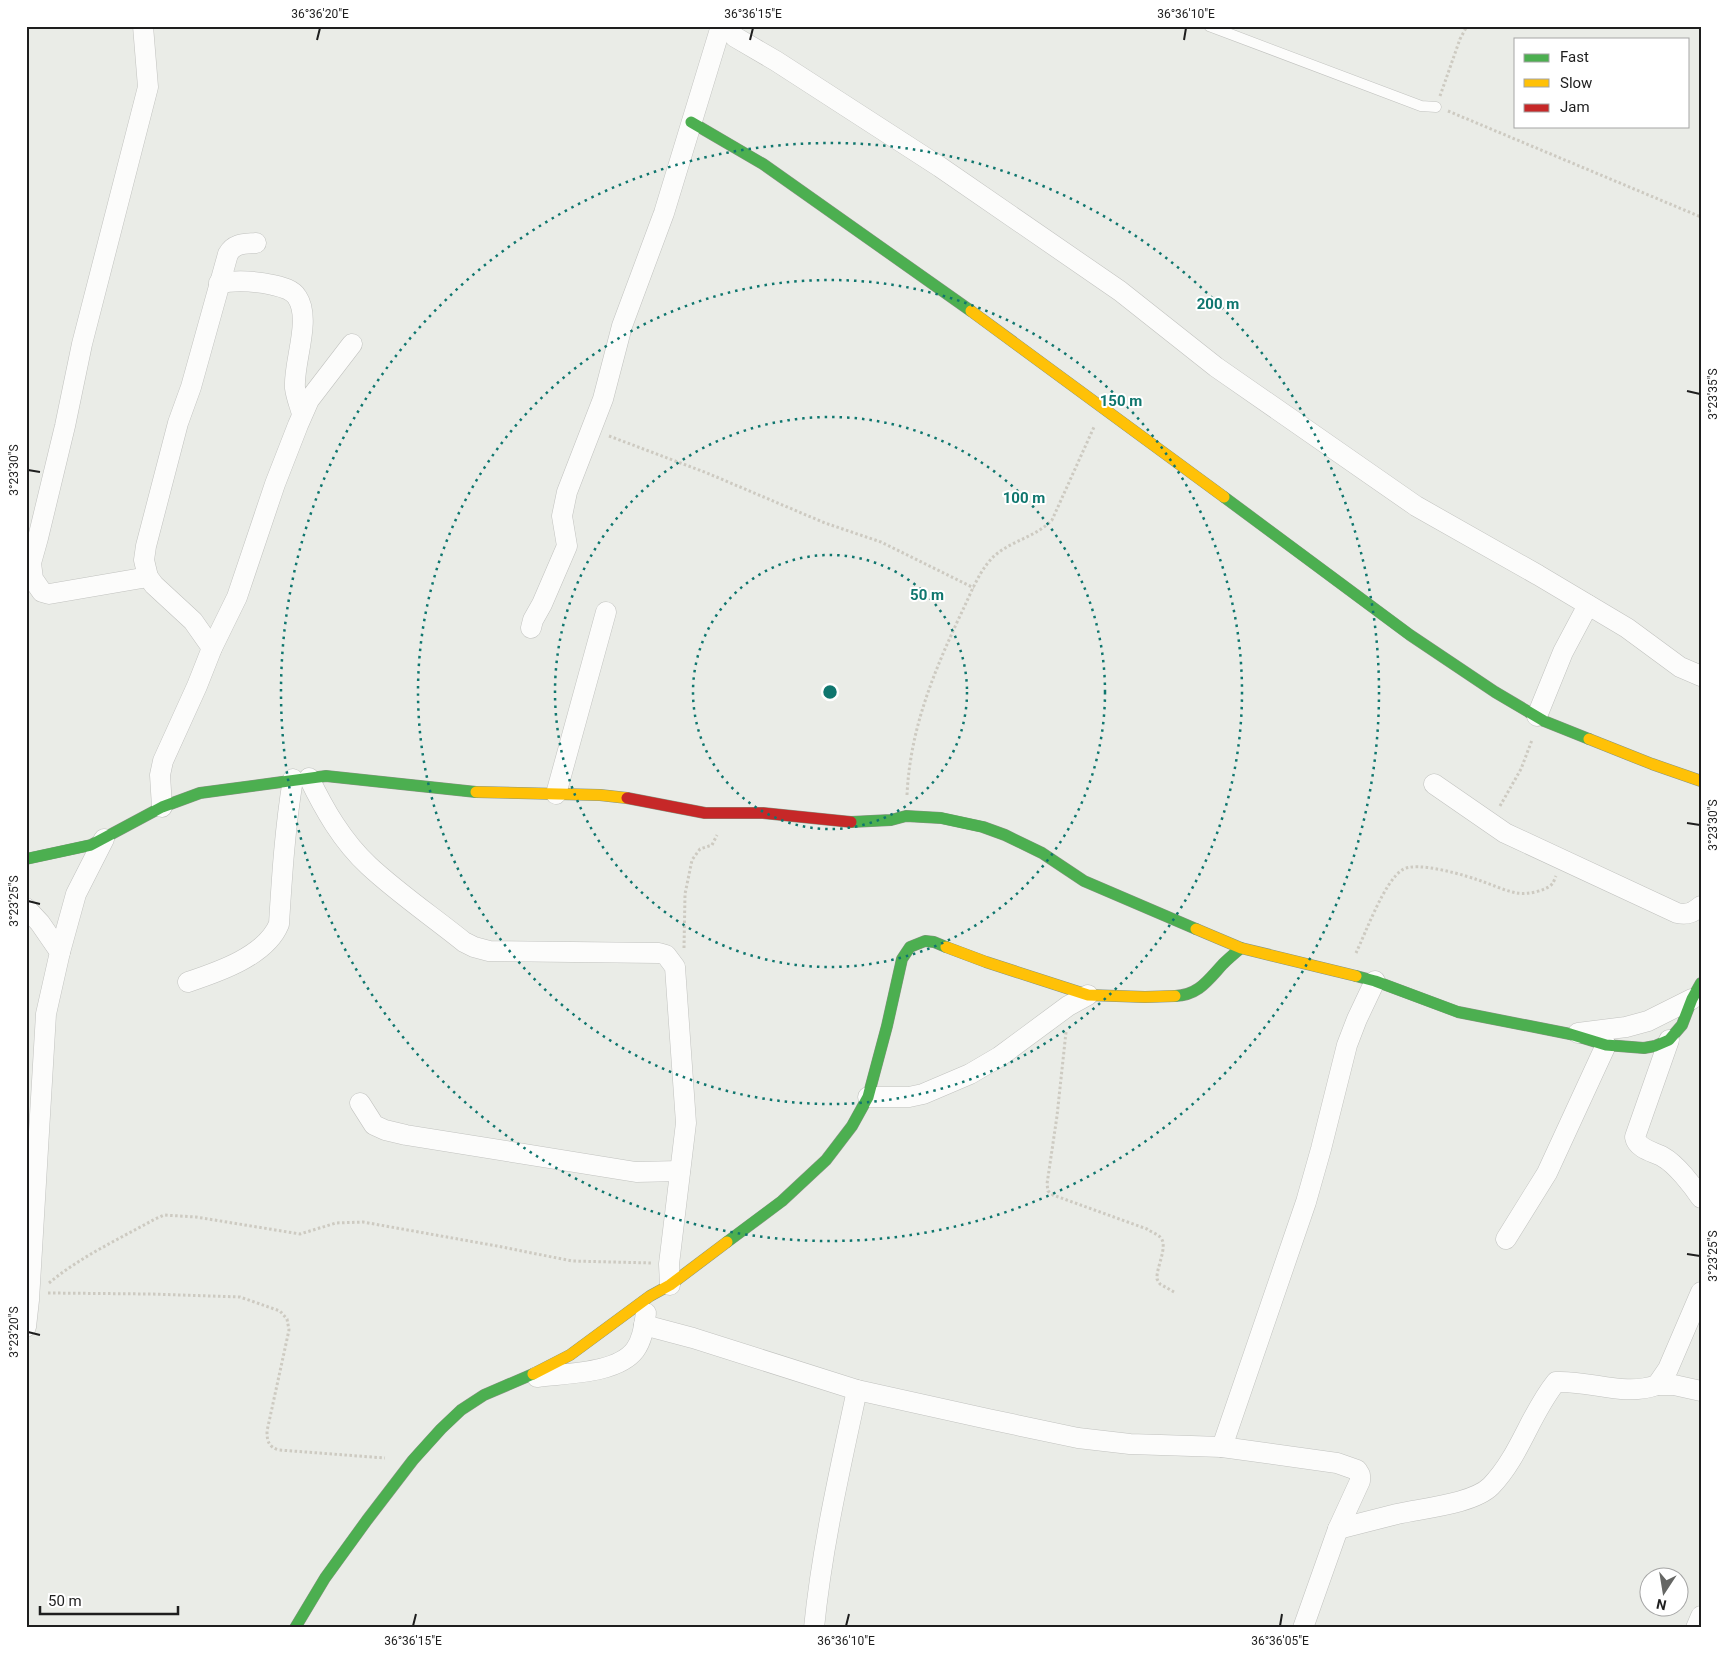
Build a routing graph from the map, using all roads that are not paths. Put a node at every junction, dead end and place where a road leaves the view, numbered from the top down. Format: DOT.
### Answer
graph roads {
  1 [pos="143,26"];
  2 [pos="720,26"];
  3 [pos="727,26"];
  4 [pos="1209,26"];
  5 [pos="1436,107"];
  6 [pos="692,122"];
  7 [pos="256,242"];
  8 [pos="219,283"];
  9 [pos="352,344"];
  10 [pos="302,414"];
  11 [pos="148,577"];
  12 [pos="1588,605"];
  13 [pos="606,612"];
  14 [pos="531,628"];
  15 [pos="212,648"];
  16 [pos="1701,676"];
  17 [pos="1538,717"];
  18 [pos="301,778"];
  19 [pos="1701,781"];
  20 [pos="1434,784"];
  21 [pos="556,794"];
  22 [pos="162,807"];
  23 [pos="104,839"];
  24 [pos="26,859"];
  25 [pos="1701,906"];
  26 [pos="26,908"];
  27 [pos="1241,948"];
  28 [pos="60,952"];
  29 [pos="1375,981"];
  30 [pos="188,982"];
  31 [pos="1696,991"];
  32 [pos="1088,995"];
  33 [pos="1570,1034"];
  34 [pos="1670,1040"];
  35 [pos="1606,1045"];
  36 [pos="868,1097"];
  37 [pos="360,1103"];
  38 [pos="680,1171"];
  39 [pos="1701,1198"];
  40 [pos="1506,1239"];
  41 [pos="670,1284"];
  42 [pos="1701,1292"];
  43 [pos="650,1296"];
  44 [pos="644,1325"];
  45 [pos="26,1327"];
  46 [pos="524,1379"];
  47 [pos="1657,1385"];
  48 [pos="857,1390"];
  49 [pos="1701,1391"];
  50 [pos="1222,1447"];
  51 [pos="1338,1529"];
  52 [pos="1701,1616"];
  53 [pos="295,1628"];
  54 [pos="814,1628"];
  55 [pos="1303,1628"];
  56 [pos="1696,1628"];
  1 -- 11 [label="street"];
  2 -- 6 [label="street"];
  3 -- 12 [label="street"];
  4 -- 5 [label="lane"];
  6 -- 14 [label="street"];
  6 -- 17 [label="street"];
  7 -- 8 [label="street"];
  8 -- 10 [label="street"];
  8 -- 11 [label="street"];
  9 -- 10 [label="street"];
  10 -- 15 [label="street"];
  11 -- 15 [label="street"];
  12 -- 16 [label="street"];
  12 -- 17 [label="street"];
  13 -- 21 [label="street"];
  15 -- 22 [label="street"];
  17 -- 19 [label="street"];
  18 -- 21 [label="street"];
  18 -- 22 [label="street"];
  18 -- 30 [label="street"];
  18 -- 38 [label="street"];
  20 -- 25 [label="street"];
  21 -- 27 [label="street"];
  22 -- 23 [label="street"];
  23 -- 24 [label="street"];
  23 -- 28 [label="street"];
  26 -- 28 [label="street"];
  27 -- 29 [label="street"];
  27 -- 32 [label="street"];
  28 -- 45 [label="street"];
  29 -- 33 [label="street"];
  29 -- 50 [label="street"];
  31 -- 33 [label="street"];
  31 -- 34 [label="street"];
  32 -- 36 [label="street"];
  32 -- 36 [label="street"];
  33 -- 35 [label="street"];
  34 -- 35 [label="street"];
  34 -- 39 [label="street"];
  35 -- 40 [label="street"];
  36 -- 41 [label="street"];
  37 -- 38 [label="street"];
  38 -- 41 [label="street"];
  41 -- 43 [label="street"];
  42 -- 47 [label="street"];
  43 -- 44 [label="street"];
  43 -- 46 [label="street"];
  44 -- 46 [label="street"];
  44 -- 48 [label="street"];
  46 -- 53 [label="street"];
  47 -- 49 [label="street"];
  47 -- 51 [label="street"];
  48 -- 50 [label="street"];
  48 -- 54 [label="street"];
  50 -- 51 [label="street"];
  51 -- 55 [label="street"];
  52 -- 56 [label="street"];
}
